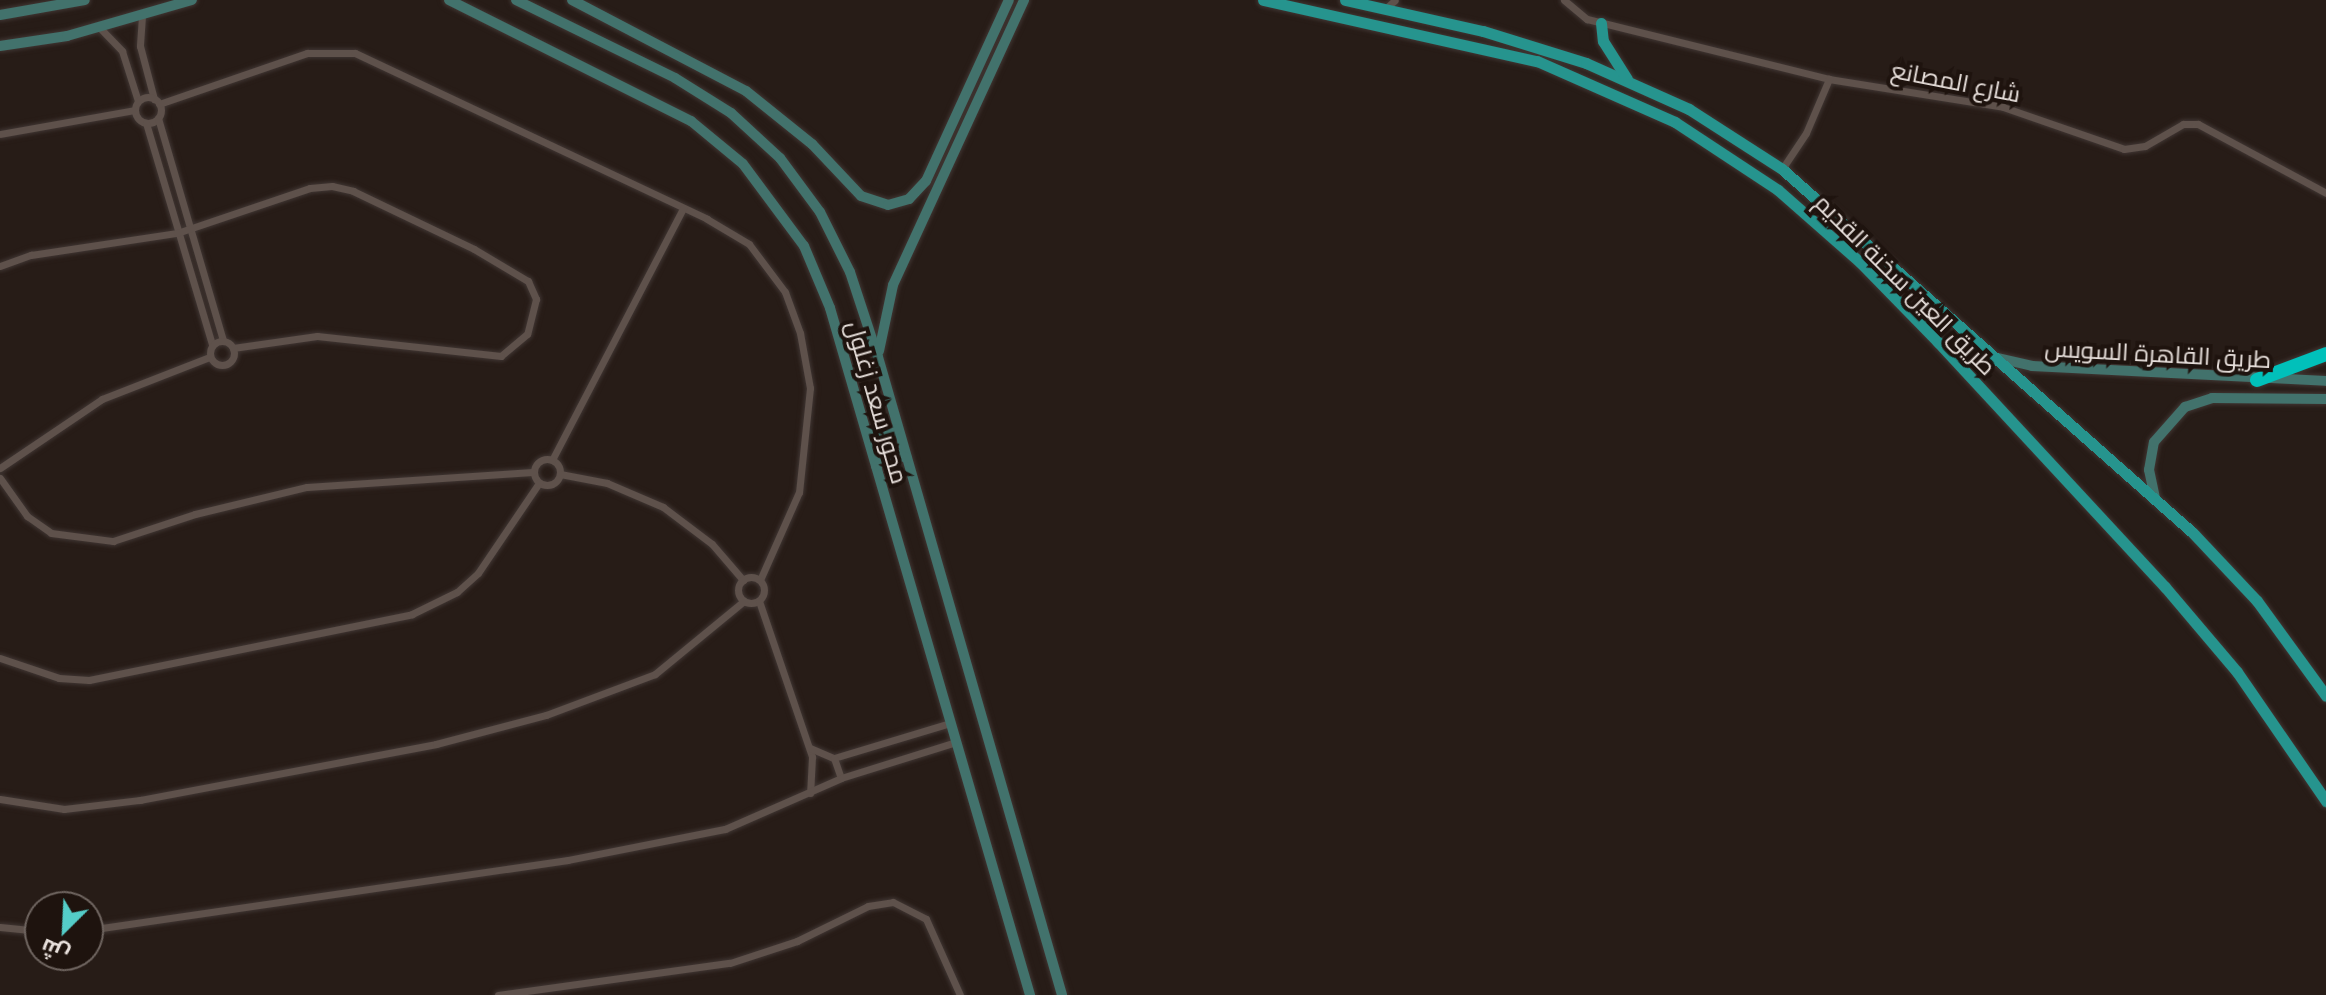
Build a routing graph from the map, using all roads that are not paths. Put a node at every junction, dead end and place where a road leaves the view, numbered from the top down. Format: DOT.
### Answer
graph roads {
  1 [pos="85,0"];
  2 [pos="192,0"];
  3 [pos="449,0"];
  4 [pos="516,0"];
  5 [pos="572,0"];
  6 [pos="1009,0"];
  7 [pos="1024,0"];
  8 [pos="1263,0"];
  9 [pos="1345,0"];
  10 [pos="1395,0"];
  11 [pos="1564,0"];
  12 [pos="1385,9"];
  13 [pos="0,15"];
  14 [pos="142,16"];
  15 [pos="1601,23"];
  16 [pos="100,28"];
  17 [pos="0,46"];
  18 [pos="1627,79"];
  19 [pos="1829,79"];
  20 [pos="138,101"];
  21 [pos="157,101"];
  22 [pos="135,110"];
  23 [pos="158,118"];
  24 [pos="146,123"];
  25 [pos="0,134"];
  26 [pos="1782,169"];
  27 [pos="2326,193"];
  28 [pos="683,208"];
  29 [pos="190,229"];
  30 [pos="177,233"];
  31 [pos="0,266"];
  32 [pos="223,340"];
  33 [pos="212,345"];
  34 [pos="233,348"];
  35 [pos="1990,354"];
  36 [pos="2326,354"];
  37 [pos="210,357"];
  38 [pos="878,357"];
  39 [pos="2257,380"];
  40 [pos="2326,381"];
  41 [pos="2326,399"];
  42 [pos="897,429"];
  43 [pos="866,430"];
  44 [pos="907,458"];
  45 [pos="552,460"];
  46 [pos="876,466"];
  47 [pos="0,468"];
  48 [pos="533,472"];
  49 [pos="560,474"];
  50 [pos="0,478"];
  51 [pos="539,483"];
  52 [pos="2155,498"];
  53 [pos="743,580"];
  54 [pos="760,580"];
  55 [pos="744,601"];
  56 [pos="759,601"];
  57 [pos="0,658"];
  58 [pos="2326,696"];
  59 [pos="950,723"];
  60 [pos="956,742"];
  61 [pos="810,748"];
  62 [pos="834,758"];
  63 [pos="841,778"];
  64 [pos="810,793"];
  65 [pos="0,799"];
  66 [pos="2326,801"];
  67 [pos="0,927"];
  68 [pos="104,928"];
  69 [pos="24,929"];
  70 [pos="498,995"];
  71 [pos="960,995"];
  72 [pos="1030,995"];
  73 [pos="1062,995"];
  1 -- 13 [label="main road"];
  2 -- 14 [label="main road"];
  3 -- 43 [label="main road, محور سعد زغلول"];
  4 -- 38 [label="main road, محور سعد زغلول"];
  5 -- 6 [label="main road"];
  7 -- 38 [label="main road"];
  8 -- 66 [label="main road, طريق العين سخنة القديم"];
  9 -- 12 [label="main road, طريق العين سخنة القديم"];
  10 -- 12 [label="street"];
  11 -- 15 [label="street, شارع المصانع"];
  12 -- 18 [label="main road, طريق العين سخنة القديم"];
  14 -- 16 [label="main road"];
  14 -- 21 [label="street"];
  15 -- 18 [label="main road"];
  15 -- 19 [label="street, شارع المصانع"];
  16 -- 17 [label="main road"];
  16 -- 20 [label="street"];
  18 -- 26 [label="main road, طريق العين سخنة القديم"];
  19 -- 26 [label="street"];
  19 -- 27 [label="street, شارع المصانع"];
  20 -- 21 [label="street"];
  20 -- 22 [label="street"];
  21 -- 23 [label="street"];
  21 -- 28 [label="street"];
  22 -- 24 [label="street"];
  22 -- 25 [label="street"];
  23 -- 24 [label="street"];
  23 -- 29 [label="street"];
  24 -- 30 [label="street"];
  26 -- 35 [label="main road, طريق العين سخنة القديم"];
  28 -- 45 [label="street"];
  28 -- 54 [label="street"];
  29 -- 30 [label="street"];
  29 -- 32 [label="street"];
  29 -- 34 [label="street"];
  30 -- 31 [label="street"];
  30 -- 33 [label="street"];
  32 -- 33 [label="street"];
  32 -- 34 [label="street"];
  33 -- 37 [label="street"];
  34 -- 37 [label="street"];
  35 -- 39 [label="main road, طريق القاهرة السويس"];
  35 -- 52 [label="main road, طريق العين سخنة القديم"];
  36 -- 39 [label="highway"];
  37 -- 47 [label="street"];
  38 -- 42 [label="main road, محور سعد زغلول"];
  39 -- 40 [label="main road, طريق القاهرة السويس"];
  41 -- 52 [label="main road, طريق القاهرة السويس"];
  42 -- 43 [label="main road"];
  42 -- 44 [label="main road, محور سعد زغلول"];
  43 -- 46 [label="main road, محور سعد زغلول"];
  44 -- 46 [label="main road"];
  44 -- 73 [label="main road, محور سعد زغلول"];
  45 -- 48 [label="street"];
  45 -- 49 [label="street"];
  46 -- 59 [label="main road, محور سعد زغلول"];
  48 -- 50 [label="street"];
  48 -- 51 [label="street"];
  49 -- 51 [label="street"];
  49 -- 53 [label="street"];
  51 -- 57 [label="street"];
  52 -- 58 [label="main road, طريق العين سخنة القديم"];
  53 -- 54 [label="street"];
  53 -- 55 [label="street"];
  54 -- 56 [label="street"];
  55 -- 56 [label="street"];
  55 -- 65 [label="street"];
  56 -- 61 [label="street"];
  59 -- 60 [label="main road, محور سعد زغلول"];
  59 -- 62 [label="street"];
  60 -- 63 [label="street"];
  60 -- 72 [label="main road, محور سعد زغلول"];
  61 -- 62 [label="street"];
  61 -- 64 [label="street"];
  62 -- 63 [label="street"];
  63 -- 64 [label="street"];
  64 -- 68 [label="street"];
  67 -- 69 [label="street"];
  70 -- 71 [label="street"];
}
